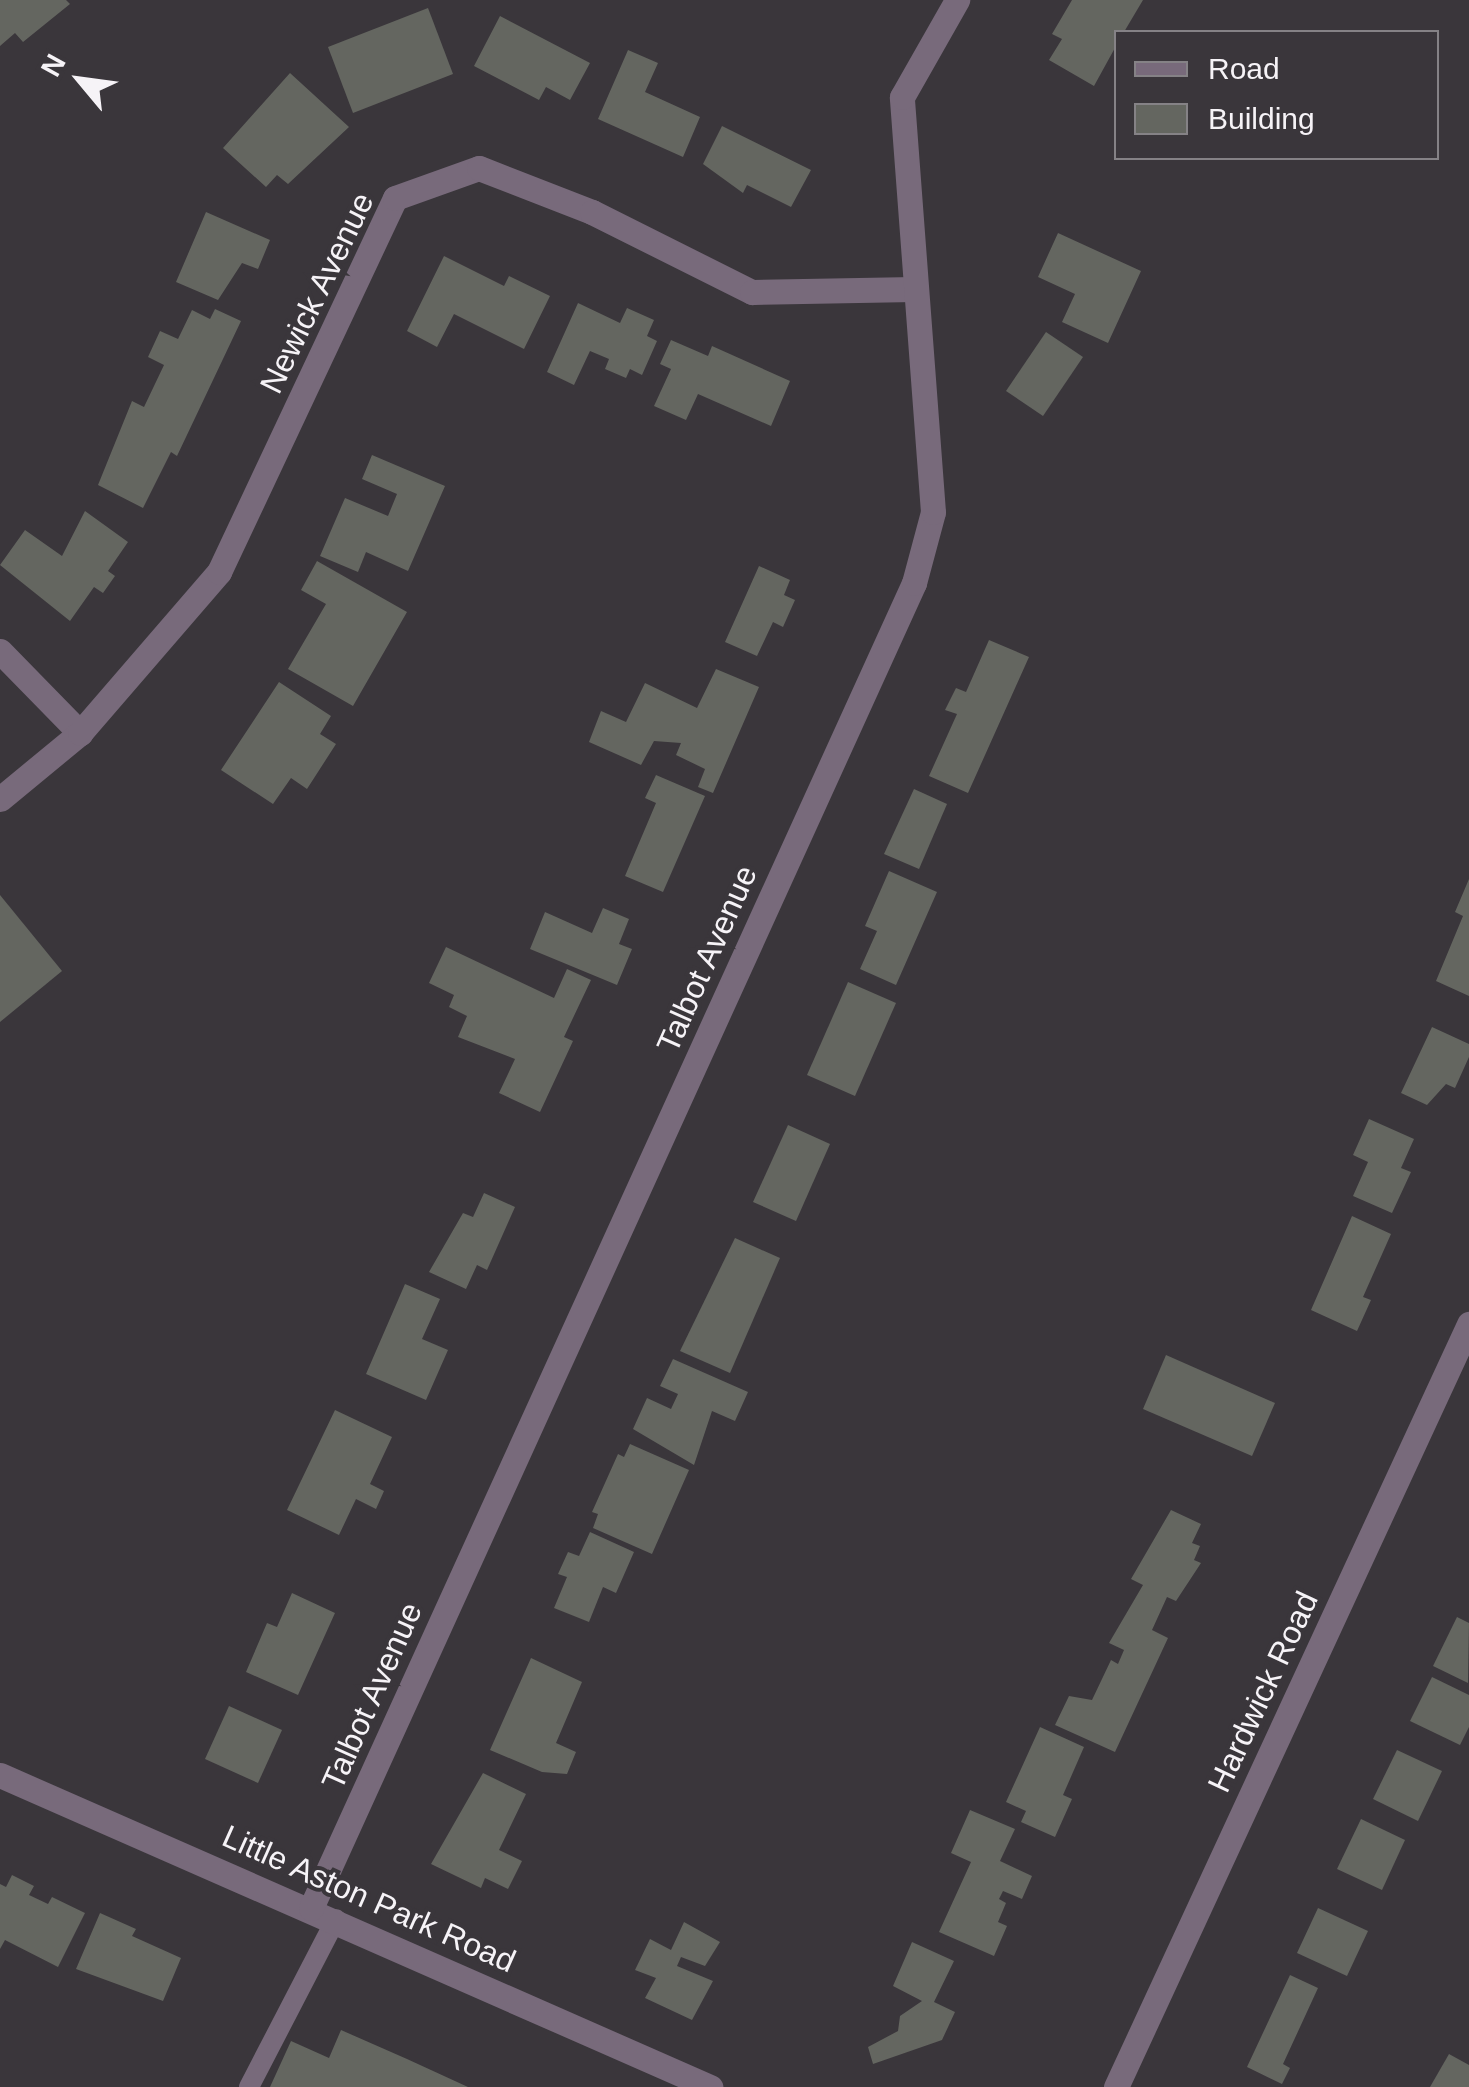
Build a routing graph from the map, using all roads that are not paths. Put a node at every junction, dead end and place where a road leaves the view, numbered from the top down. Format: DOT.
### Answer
graph roads {
  1 [pos="957,0"];
  2 [pos="914,289"];
  3 [pos="0,651"];
  4 [pos="80,732"];
  5 [pos="0,799"];
  6 [pos="1469,1324"];
  7 [pos="0,1775"];
  8 [pos="311,1908"];
  9 [pos="336,1919"];
  10 [pos="248,2087"];
  11 [pos="710,2087"];
  12 [pos="1116,2087"];
  1 -- 2 [label="street, Talbot Avenue"];
  2 -- 4 [label="street, Newick Avenue"];
  2 -- 8 [label="street, Talbot Avenue"];
  3 -- 4 [label="street"];
  4 -- 5 [label="street, Newick Avenue"];
  6 -- 12 [label="street, Hardwick Road"];
  7 -- 8 [label="street, Little Aston Park Road"];
  8 -- 9 [label="street, Little Aston Park Road"];
  9 -- 10 [label="lane"];
  9 -- 11 [label="street, Little Aston Park Road"];
}
